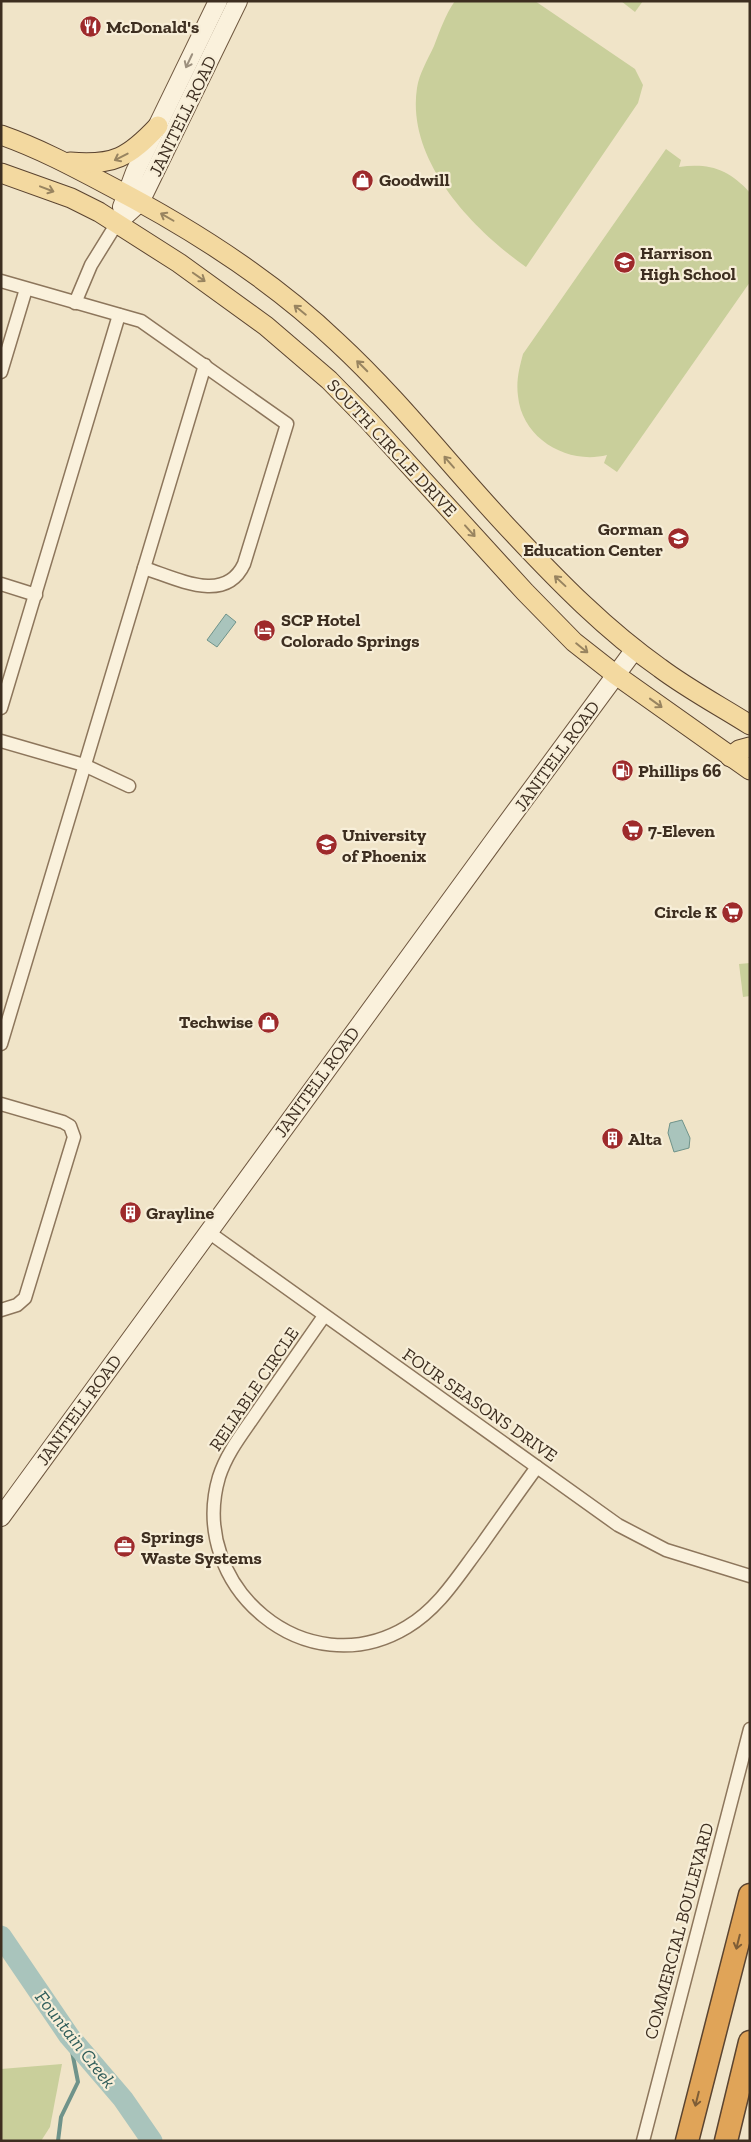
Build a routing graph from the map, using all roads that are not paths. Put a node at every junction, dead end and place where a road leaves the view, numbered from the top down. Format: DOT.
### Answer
graph roads {
  1 [pos="218,1"];
  2 [pos="238,1"];
  3 [pos="158,126"];
  4 [pos="1,135"];
  5 [pos="62,162"];
  6 [pos="1,173"];
  7 [pos="133,198"];
  8 [pos="117,223"];
  9 [pos="1,281"];
  10 [pos="26,289"];
  11 [pos="75,303"];
  12 [pos="119,315"];
  13 [pos="205,365"];
  14 [pos="1,372"];
  15 [pos="144,568"];
  16 [pos="1,584"];
  17 [pos="36,595"];
  18 [pos="635,649"];
  19 [pos="616,675"];
  20 [pos="1,708"];
  21 [pos="750,725"];
  22 [pos="1,740"];
  23 [pos="750,747"];
  24 [pos="730,757"];
  25 [pos="84,765"];
  26 [pos="750,770"];
  27 [pos="129,786"];
  28 [pos="1,1044"];
  29 [pos="1,1104"];
  30 [pos="207,1231"];
  31 [pos="1,1310"];
  32 [pos="324,1316"];
  33 [pos="537,1467"];
  34 [pos="1,1517"];
  35 [pos="750,1576"];
  36 [pos="750,1729"];
  37 [pos="750,1895"];
  38 [pos="750,2042"];
  39 [pos="643,2141"];
  40 [pos="687,2141"];
  41 [pos="726,2141"];
  1 -- 3 [label="street, JANITELL ROAD, one-way"];
  2 -- 7 [label="street, JANITELL ROAD"];
  3 -- 5 [label="main road, one-way"];
  3 -- 7 [label="street, JANITELL ROAD"];
  4 -- 5 [label="main road, SOUTH CIRCLE DRIVE"];
  5 -- 7 [label="main road, SOUTH CIRCLE DRIVE"];
  6 -- 8 [label="main road, SOUTH CIRCLE DRIVE, one-way"];
  7 -- 8 [label="street, JANITELL ROAD"];
  18 -- 7 [label="main road, SOUTH CIRCLE DRIVE, one-way"];
  8 -- 11 [label="street, JANITELL ROAD"];
  8 -- 19 [label="main road, SOUTH CIRCLE DRIVE, one-way"];
  9 -- 10 [label="street"];
  10 -- 11 [label="street"];
  10 -- 14 [label="street"];
  11 -- 12 [label="street"];
  12 -- 13 [label="street"];
  12 -- 17 [label="street"];
  13 -- 15 [label="street"];
  13 -- 15 [label="street"];
  15 -- 25 [label="street"];
  16 -- 17 [label="street"];
  17 -- 20 [label="street"];
  18 -- 19 [label="street, JANITELL ROAD"];
  18 -- 21 [label="main road, SOUTH CIRCLE DRIVE"];
  19 -- 24 [label="main road, SOUTH CIRCLE DRIVE, one-way"];
  19 -- 30 [label="street, JANITELL ROAD"];
  22 -- 25 [label="street"];
  23 -- 24 [label="main road"];
  24 -- 26 [label="main road, SOUTH CIRCLE DRIVE"];
  25 -- 27 [label="street"];
  25 -- 28 [label="street"];
  29 -- 31 [label="street"];
  30 -- 32 [label="street, FOUR SEASONS DRIVE"];
  30 -- 34 [label="street, JANITELL ROAD"];
  32 -- 33 [label="street, FOUR SEASONS DRIVE"];
  32 -- 33 [label="street, RELIABLE CIRCLE"];
  33 -- 35 [label="street, FOUR SEASONS DRIVE"];
  36 -- 39 [label="street, COMMERCIAL BOULEVARD"];
  37 -- 40 [label="highway, one-way"];
  38 -- 41 [label="highway"];
}
